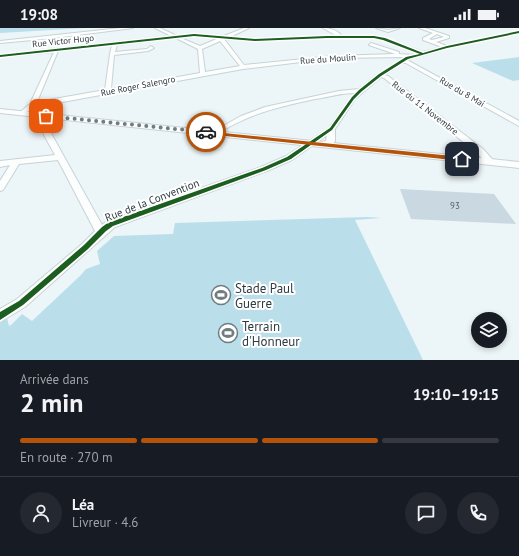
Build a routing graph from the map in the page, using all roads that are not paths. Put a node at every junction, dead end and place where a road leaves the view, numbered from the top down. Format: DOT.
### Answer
graph roads {
  1 [pos="131,28"];
  2 [pos="157,28"];
  3 [pos="247,28"];
  4 [pos="325,28"];
  5 [pos="378,28"];
  6 [pos="397,28"];
  7 [pos="421,28"];
  8 [pos="121,29"];
  9 [pos="519,32"];
  10 [pos="437,34"];
  11 [pos="508,35"];
  12 [pos="340,36"];
  13 [pos="176,37"];
  14 [pos="222,38"];
  15 [pos="515,39"];
  16 [pos="0,42"];
  17 [pos="430,42"];
  18 [pos="115,43"];
  19 [pos="371,44"];
  20 [pos="42,46"];
  21 [pos="151,47"];
  22 [pos="200,48"];
  23 [pos="447,48"];
  24 [pos="57,50"];
  25 [pos="38,52"];
  26 [pos="112,54"];
  27 [pos="423,54"];
  28 [pos="2,55"];
  29 [pos="402,57"];
  30 [pos="0,61"];
  31 [pos="243,67"];
  32 [pos="203,74"];
  33 [pos="380,75"];
  34 [pos="108,91"];
  35 [pos="360,91"];
  36 [pos="33,105"];
  37 [pos="0,110"];
  38 [pos="24,112"];
  39 [pos="47,115"];
  40 [pos="519,124"];
  41 [pos="331,129"];
  42 [pos="220,130"];
  43 [pos="331,141"];
  44 [pos="314,143"];
  45 [pos="60,157"];
  46 [pos="489,160"];
  47 [pos="519,161"];
  48 [pos="16,163"];
  49 [pos="0,164"];
  50 [pos="519,165"];
  51 [pos="0,188"];
  52 [pos="100,230"];
  53 [pos="0,316"];
  1 -- 8 [label="street"];
  2 -- 13 [label="street"];
  3 -- 14 [label="street"];
  4 -- 12 [label="street"];
  5 -- 6 [label="street"];
  7 -- 10 [label="street"];
  8 -- 16 [label="street"];
  9 -- 11 [label="street"];
  10 -- 17 [label="street"];
  10 -- 17 [label="street"];
  11 -- 15 [label="street"];
  11 -- 23 [label="street"];
  12 -- 14 [label="street, Rue Victor Hugo"];
  12 -- 27 [label="street, Rue Victor Hugo"];
  13 -- 14 [label="street, Rue Victor Hugo"];
  13 -- 18 [label="street, Rue Victor Hugo"];
  13 -- 22 [label="street"];
  14 -- 22 [label="street"];
  14 -- 31 [label="street"];
  17 -- 23 [label="street"];
  18 -- 24 [label="street, Rue Victor Hugo"];
  18 -- 26 [label="street"];
  19 -- 29 [label="street, Rue du 8 Mai"];
  20 -- 25 [label="street"];
  21 -- 26 [label="street"];
  22 -- 32 [label="street"];
  23 -- 27 [label="street"];
  24 -- 25 [label="street, Rue Victor Hugo"];
  24 -- 36 [label="street"];
  25 -- 28 [label="street, Rue Victor Hugo"];
  26 -- 34 [label="street"];
  27 -- 29 [label="street"];
  28 -- 30 [label="street"];
  29 -- 31 [label="street, Rue du Moulin"];
  29 -- 33 [label="street"];
  29 -- 40 [label="street, Rue du 8 Mai"];
  31 -- 32 [label="street, Rue Roger Salengro"];
  32 -- 34 [label="street, Rue Roger Salengro"];
  33 -- 35 [label="street"];
  33 -- 46 [label="street, Rue du 11 Novembre"];
  34 -- 36 [label="street, Rue Roger Salengro"];
  35 -- 41 [label="street"];
  35 -- 42 [label="street"];
  36 -- 38 [label="street"];
  37 -- 38 [label="main road"];
  38 -- 39 [label="main road"];
  39 -- 42 [label="main road"];
  39 -- 44 [label="main road"];
  39 -- 45 [label="street"];
  41 -- 43 [label="street"];
  41 -- 44 [label="street, Rue de la Convention"];
  42 -- 44 [label="main road"];
  43 -- 44 [label="main road"];
  43 -- 46 [label="main road"];
  44 -- 46 [label="main road"];
  44 -- 52 [label="street, Rue de la Convention"];
  45 -- 48 [label="street"];
  45 -- 52 [label="street"];
  46 -- 47 [label="main road"];
  46 -- 50 [label="main road"];
  48 -- 49 [label="street"];
  48 -- 51 [label="street"];
  52 -- 53 [label="street, Rue de la Convention"];
}
